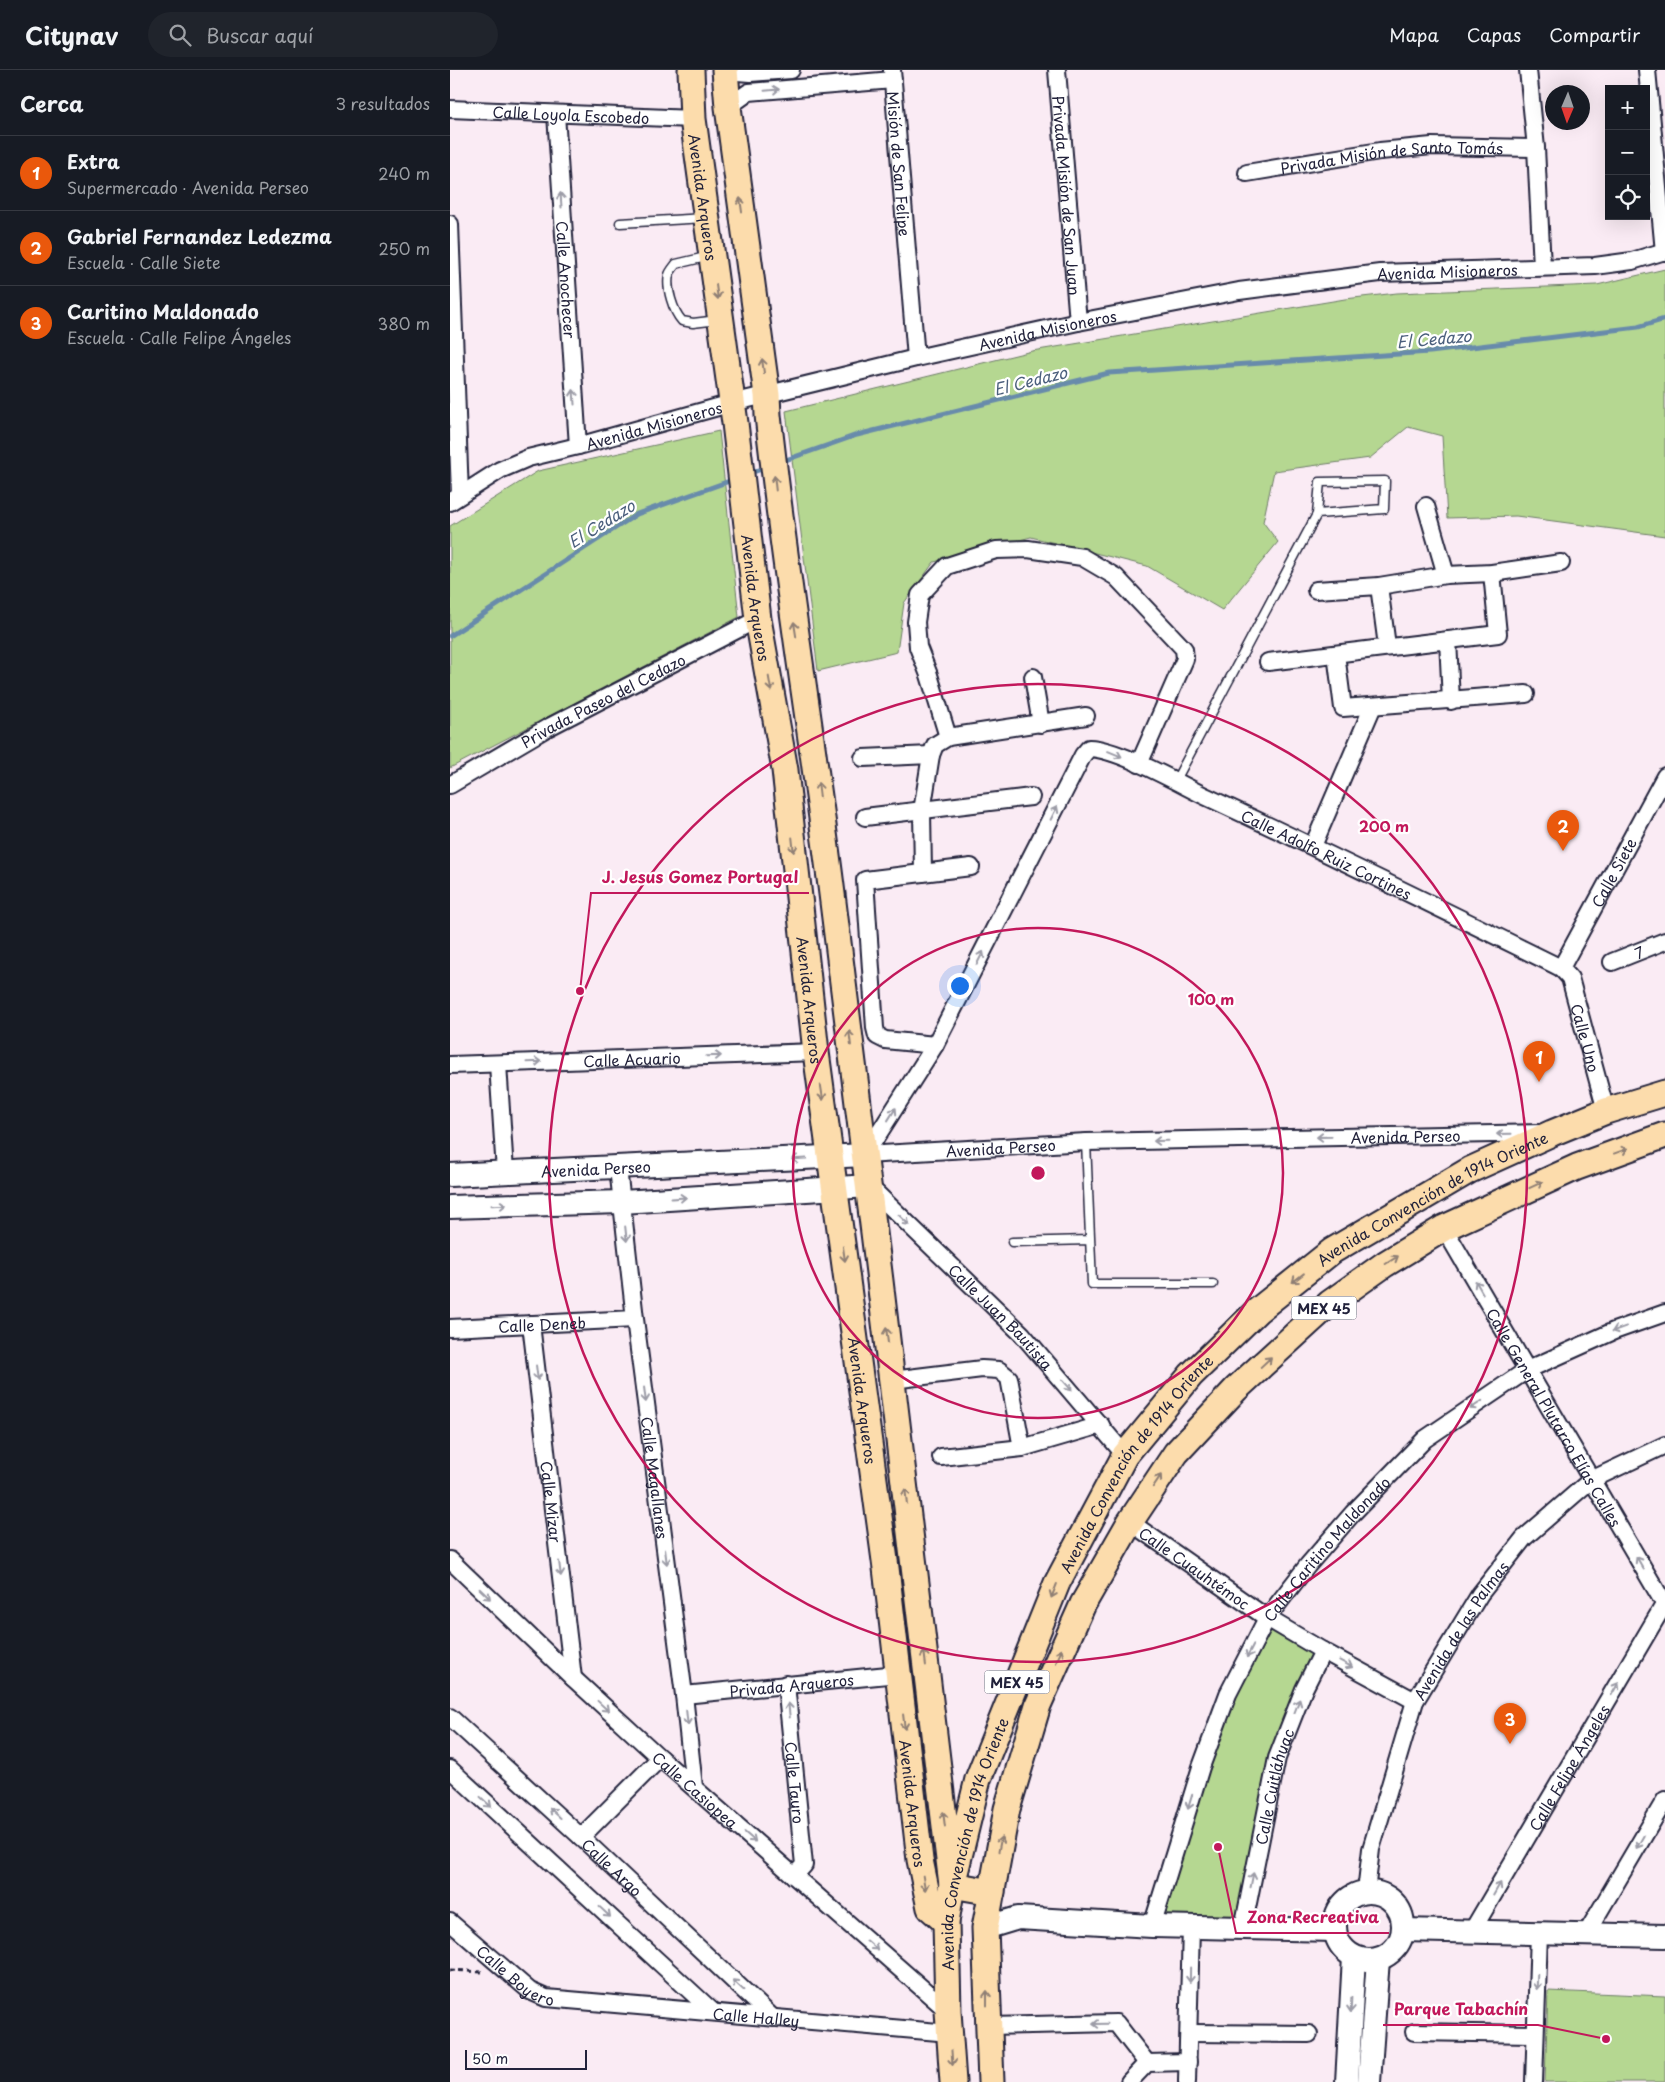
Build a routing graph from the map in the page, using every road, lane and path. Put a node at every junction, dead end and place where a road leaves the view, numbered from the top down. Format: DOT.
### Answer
graph roads {
  1 [pos="691,70"];
  2 [pos="725,70"];
  3 [pos="791,70"];
  4 [pos="795,70"];
  5 [pos="1057,70"];
  6 [pos="1528,70"];
  7 [pos="1647,70"];
  8 [pos="893,75"];
  9 [pos="797,88"];
  10 [pos="728,107"];
  11 [pos="450,109"];
  12 [pos="556,114"];
  13 [pos="693,119"];
  14 [pos="1536,148"];
  15 [pos="1247,173"];
  16 [pos="706,218"];
  17 [pos="450,224"];
  18 [pos="620,224"];
  19 [pos="1665,251"];
  20 [pos="712,256"];
  21 [pos="1542,266"];
  22 [pos="721,320"];
  23 [pos="1078,322"];
  24 [pos="916,358"];
  25 [pos="768,405"];
  26 [pos="734,413"];
  27 [pos="578,446"];
  28 [pos="455,499"];
  29 [pos="1426,506"];
  30 [pos="1317,514"];
  31 [pos="1561,563"];
  32 [pos="1492,572"];
  33 [pos="1446,575"];
  34 [pos="1379,586"];
  35 [pos="1316,590"];
  36 [pos="758,619"];
  37 [pos="1448,640"];
  38 [pos="1386,646"];
  39 [pos="1336,654"];
  40 [pos="1268,662"];
  41 [pos="1033,677"];
  42 [pos="1526,694"];
  43 [pos="1451,701"];
  44 [pos="1372,706"];
  45 [pos="1086,716"];
  46 [pos="1041,724"];
  47 [pos="948,736"];
  48 [pos="930,755"];
  49 [pos="863,758"];
  50 [pos="1139,764"];
  51 [pos="1665,776"];
  52 [pos="1175,782"];
  53 [pos="450,786"];
  54 [pos="1031,797"];
  55 [pos="922,811"];
  56 [pos="865,817"];
  57 [pos="1313,846"];
  58 [pos="971,867"];
  59 [pos="922,873"];
  60 [pos="1665,941"];
  61 [pos="1612,962"];
  62 [pos="1561,968"];
  63 [pos="935,1045"];
  64 [pos="816,1052"];
  65 [pos="498,1064"];
  66 [pos="450,1065"];
  67 [pos="1665,1093"];
  68 [pos="1606,1111"];
  69 [pos="1552,1133"];
  70 [pos="1665,1135"];
  71 [pos="1086,1142"];
  72 [pos="865,1156"];
  73 [pos="831,1158"];
  74 [pos="618,1168"];
  75 [pos="505,1172"];
  76 [pos="450,1175"];
  77 [pos="869,1186"];
  78 [pos="835,1188"];
  79 [pos="622,1202"];
  80 [pos="450,1207"];
  81 [pos="1444,1228"];
  82 [pos="1090,1240"];
  83 [pos="1012,1242"];
  84 [pos="1213,1284"];
  85 [pos="1665,1313"];
  86 [pos="635,1319"];
  87 [pos="531,1324"];
  88 [pos="450,1328"];
  89 [pos="1527,1370"];
  90 [pos="892,1380"];
  91 [pos="1101,1425"];
  92 [pos="1665,1445"];
  93 [pos="1022,1448"];
  94 [pos="1126,1455"];
  95 [pos="941,1458"];
  96 [pos="1591,1480"];
  97 [pos="1130,1522"];
  98 [pos="450,1560"];
  99 [pos="1665,1604"];
  100 [pos="1267,1618"];
  101 [pos="1323,1651"];
  102 [pos="898,1674"];
  103 [pos="573,1678"];
  104 [pos="786,1684"];
  105 [pos="684,1695"];
  106 [pos="1415,1701"];
  107 [pos="450,1717"];
  108 [pos="660,1758"];
  109 [pos="450,1769"];
  110 [pos="694,1788"];
  111 [pos="1665,1800"];
  112 [pos="581,1837"];
  113 [pos="794,1876"];
  114 [pos="952,1885"];
  115 [pos="992,1892"];
  116 [pos="1366,1892"];
  117 [pos="1018,1918"];
  118 [pos="450,1922"];
  119 [pos="946,1922"];
  120 [pos="1152,1926"];
  121 [pos="1191,1927"];
  122 [pos="985,1928"];
  123 [pos="1243,1928"];
  124 [pos="1335,1930"];
  125 [pos="1403,1930"];
  126 [pos="1472,1931"];
  127 [pos="1539,1933"];
  128 [pos="1586,1934"];
  129 [pos="1665,1936"];
  130 [pos="1354,1957"];
  131 [pos="1378,1959"];
  132 [pos="450,1970"];
  133 [pos="508,1973"];
  134 [pos="562,2000"];
  135 [pos="714,2012"];
  136 [pos="773,2018"];
  137 [pos="949,2022"];
  138 [pos="987,2026"];
  139 [pos="1414,2032"];
  140 [pos="1188,2033"];
  141 [pos="1309,2034"];
  142 [pos="1535,2034"];
  143 [pos="1188,2062"];
  144 [pos="1147,2063"];
  145 [pos="954,2082"];
  146 [pos="991,2082"];
  147 [pos="1129,2082"];
  148 [pos="1187,2082"];
  149 [pos="1347,2082"];
  150 [pos="1369,2082"];
  151 [pos="1534,2082"];
  1 -- 13 [label="main road, Avenida Arqueros"];
  2 -- 3 [label="street"];
  2 -- 10 [label="main road, Avenida Arqueros"];
  4 -- 9 [label="street"];
  5 -- 23 [label="street, Privada Misión de San Juan"];
  6 -- 14 [label="street"];
  7 -- 19 [label="street"];
  8 -- 9 [label="street, Misión de San Felipe"];
  8 -- 24 [label="street, Misión de San Felipe"];
  10 -- 9 [label="street, Misión de San Felipe, one-way"];
  25 -- 10 [label="main road, Avenida Arqueros, one-way"];
  11 -- 12 [label="street, Calle Loyola Escobedo"];
  12 -- 13 [label="street, Calle Loyola Escobedo"];
  27 -- 12 [label="street, Calle Anochecer, one-way"];
  13 -- 16 [label="main road, Avenida Arqueros"];
  14 -- 15 [label="street, Privada Misión de Santo Tomás"];
  14 -- 21 [label="street"];
  16 -- 18 [label="lane"];
  16 -- 20 [label="main road, Avenida Arqueros"];
  17 -- 28 [label="street"];
  19 -- 21 [label="street, Avenida Misioneros"];
  20 -- 22 [label="main road, Avenida Arqueros, one-way"];
  20 -- 22 [label="lane"];
  21 -- 23 [label="street, Avenida Misioneros"];
  22 -- 26 [label="main road, Avenida Arqueros"];
  23 -- 24 [label="street, Avenida Misioneros"];
  24 -- 25 [label="street, Avenida Misioneros"];
  25 -- 26 [label="street, Avenida Misioneros"];
  72 -- 25 [label="main road, Avenida Arqueros, one-way"];
  26 -- 27 [label="street, Avenida Misioneros"];
  26 -- 36 [label="main road, Avenida Arqueros"];
  27 -- 28 [label="street, Avenida Misioneros"];
  29 -- 33 [label="street"];
  30 -- 30 [label="lane"];
  30 -- 52 [label="lane"];
  31 -- 32 [label="street"];
  32 -- 33 [label="street"];
  32 -- 37 [label="street"];
  33 -- 34 [label="street"];
  34 -- 35 [label="street"];
  34 -- 38 [label="street"];
  36 -- 53 [label="street, Privada Paseo del Cedazo"];
  36 -- 64 [label="main road, Avenida Arqueros, one-way"];
  37 -- 38 [label="street"];
  37 -- 43 [label="street"];
  38 -- 39 [label="street"];
  39 -- 40 [label="street"];
  39 -- 44 [label="street"];
  41 -- 46 [label="street"];
  42 -- 43 [label="street"];
  43 -- 44 [label="street"];
  44 -- 57 [label="street"];
  45 -- 46 [label="street"];
  46 -- 47 [label="street"];
  47 -- 48 [label="street"];
  47 -- 50 [label="street"];
  48 -- 49 [label="street"];
  48 -- 55 [label="street"];
  50 -- 52 [label="street, Calle Adolfo Ruiz Cortines"];
  63 -- 50 [label="street, Calle Adolfo Ruiz Cortines, one-way"];
  51 -- 62 [label="street, Calle Siete"];
  52 -- 57 [label="street, Calle Adolfo Ruiz Cortines"];
  54 -- 55 [label="street"];
  55 -- 56 [label="street"];
  55 -- 59 [label="street"];
  57 -- 62 [label="street, Calle Adolfo Ruiz Cortines"];
  58 -- 59 [label="street"];
  59 -- 63 [label="street"];
  60 -- 61 [label="street, 7"];
  62 -- 68 [label="street, Calle Uno"];
  72 -- 63 [label="street, one-way"];
  65 -- 64 [label="street, Calle Acuario, one-way"];
  64 -- 73 [label="main road, Avenida Arqueros, one-way"];
  65 -- 66 [label="street, Calle Acuario"];
  65 -- 75 [label="street"];
  67 -- 68 [label="main road, Avenida Convención de 1914 Oriente / MEX 45"];
  68 -- 69 [label="main road, Avenida Convención de 1914 Oriente / MEX 45"];
  69 -- 71 [label="street, Avenida Perseo, one-way"];
  69 -- 94 [label="main road, Avenida Convención de 1914 Oriente / MEX 45, one-way"];
  81 -- 70 [label="main road, Avenida Convención de 1914 Oriente / MEX 45, one-way"];
  71 -- 72 [label="street, Avenida Perseo"];
  71 -- 82 [label="lane"];
  72 -- 73 [label="street, Avenida Perseo"];
  72 -- 77 [label="main road, Avenida Arqueros"];
  73 -- 74 [label="street, Avenida Perseo, one-way"];
  73 -- 78 [label="main road, Avenida Arqueros"];
  74 -- 75 [label="street, Avenida Perseo"];
  74 -- 79 [label="street, Calle Magallanes"];
  75 -- 76 [label="street, Avenida Perseo"];
  77 -- 78 [label="street"];
  90 -- 77 [label="main road, Avenida Arqueros, one-way"];
  77 -- 91 [label="street, Calle Juan Bautista, one-way"];
  79 -- 78 [label="street, one-way"];
  78 -- 102 [label="main road, Avenida Arqueros, one-way"];
  80 -- 79 [label="street, one-way"];
  79 -- 86 [label="street, Calle Magallanes, one-way"];
  89 -- 81 [label="street, Calle General Plutarco Elías Calles, one-way"];
  97 -- 81 [label="main road, Avenida Convención de 1914 Oriente / MEX 45, one-way"];
  82 -- 83 [label="lane"];
  82 -- 84 [label="lane"];
  85 -- 89 [label="street, Calle Caritino Maldonado, one-way"];
  86 -- 87 [label="street, Calle Deneb"];
  86 -- 105 [label="street, Calle Magallanes, one-way"];
  87 -- 88 [label="street, Calle Deneb"];
  87 -- 103 [label="street, Calle Mizar, one-way"];
  89 -- 96 [label="street, Calle General Plutarco Elías Calles"];
  89 -- 100 [label="street, Calle Caritino Maldonado, one-way"];
  90 -- 93 [label="street"];
  114 -- 90 [label="main road, Avenida Arqueros, one-way"];
  91 -- 93 [label="street"];
  91 -- 94 [label="street, Calle Juan Bautista"];
  92 -- 96 [label="street, Avenida de las Palmas"];
  93 -- 95 [label="street"];
  94 -- 114 [label="main road, Avenida Convención de 1914 Oriente / MEX 45, one-way"];
  99 -- 96 [label="street, Calle General Plutarco Elías Calles, one-way"];
  96 -- 106 [label="street, Avenida de las Palmas"];
  97 -- 100 [label="street, Calle Cuauhtémoc"];
  115 -- 97 [label="main road, Avenida Convención de 1914 Oriente / MEX 45, one-way"];
  98 -- 103 [label="street, Calle Casiopea, one-way"];
  126 -- 99 [label="street, Calle Felipe Ángeles, one-way"];
  100 -- 101 [label="street, Calle Cuauhtémoc"];
  100 -- 120 [label="street, Calle Caritino Maldonado, one-way"];
  101 -- 106 [label="street, Calle Cuauhtémoc, one-way"];
  123 -- 101 [label="street, Calle Cuitláhuac, one-way"];
  102 -- 104 [label="street, Privada Arqueros"];
  102 -- 119 [label="main road, Avenida Arqueros, one-way"];
  103 -- 108 [label="street, Calle Casiopea, one-way"];
  104 -- 105 [label="street, Privada Arqueros"];
  113 -- 104 [label="street, Calle Tauro, one-way"];
  105 -- 110 [label="street, Calle Magallanes, one-way"];
  106 -- 116 [label="street, Avenida de las Palmas"];
  112 -- 107 [label="street, Calle Argo, one-way"];
  108 -- 110 [label="street, Calle Casiopea"];
  108 -- 112 [label="street"];
  109 -- 135 [label="street, one-way"];
  110 -- 113 [label="street, Calle Casiopea, one-way"];
  111 -- 128 [label="street, one-way"];
  136 -- 112 [label="street, Calle Argo, one-way"];
  113 -- 137 [label="street, Calle Casiopea, one-way"];
  114 -- 115 [label="main road"];
  114 -- 119 [label="main road, Avenida Convención de 1914 Oriente / MEX 45"];
  115 -- 117 [label="street"];
  115 -- 122 [label="main road, Avenida Convención de 1914 Oriente / MEX 45"];
  116 -- 124 [label="street"];
  116 -- 125 [label="street"];
  117 -- 120 [label="street"];
  117 -- 122 [label="street"];
  118 -- 133 [label="street, Calle Boyero"];
  119 -- 122 [label="main road"];
  119 -- 137 [label="main road, Avenida Convención de 1914 Oriente / MEX 45"];
  120 -- 121 [label="street"];
  121 -- 123 [label="street"];
  121 -- 140 [label="street, one-way"];
  138 -- 122 [label="main road, Avenida Convención de 1914 Oriente / MEX 45, one-way"];
  123 -- 124 [label="street"];
  124 -- 130 [label="street"];
  125 -- 126 [label="street"];
  125 -- 131 [label="street"];
  126 -- 127 [label="street"];
  127 -- 128 [label="street"];
  127 -- 142 [label="street, one-way"];
  128 -- 129 [label="street"];
  130 -- 131 [label="street"];
  130 -- 149 [label="street, one-way"];
  131 -- 150 [label="street"];
  132 -- 133 [label="path"];
  133 -- 134 [label="street, Calle Boyero"];
  134 -- 135 [label="street, Calle Halley"];
  135 -- 136 [label="street, Calle Halley"];
  136 -- 137 [label="street, Calle Halley"];
  137 -- 145 [label="main road, Avenida Convención de 1914 Oriente / MEX 45, one-way"];
  144 -- 138 [label="street, one-way"];
  138 -- 146 [label="main road, Avenida Convención de 1914 Oriente / MEX 45"];
  139 -- 142 [label="street"];
  140 -- 141 [label="street"];
  140 -- 143 [label="street"];
  142 -- 151 [label="street"];
  143 -- 144 [label="street"];
  143 -- 148 [label="street"];
  144 -- 147 [label="street"];
}
